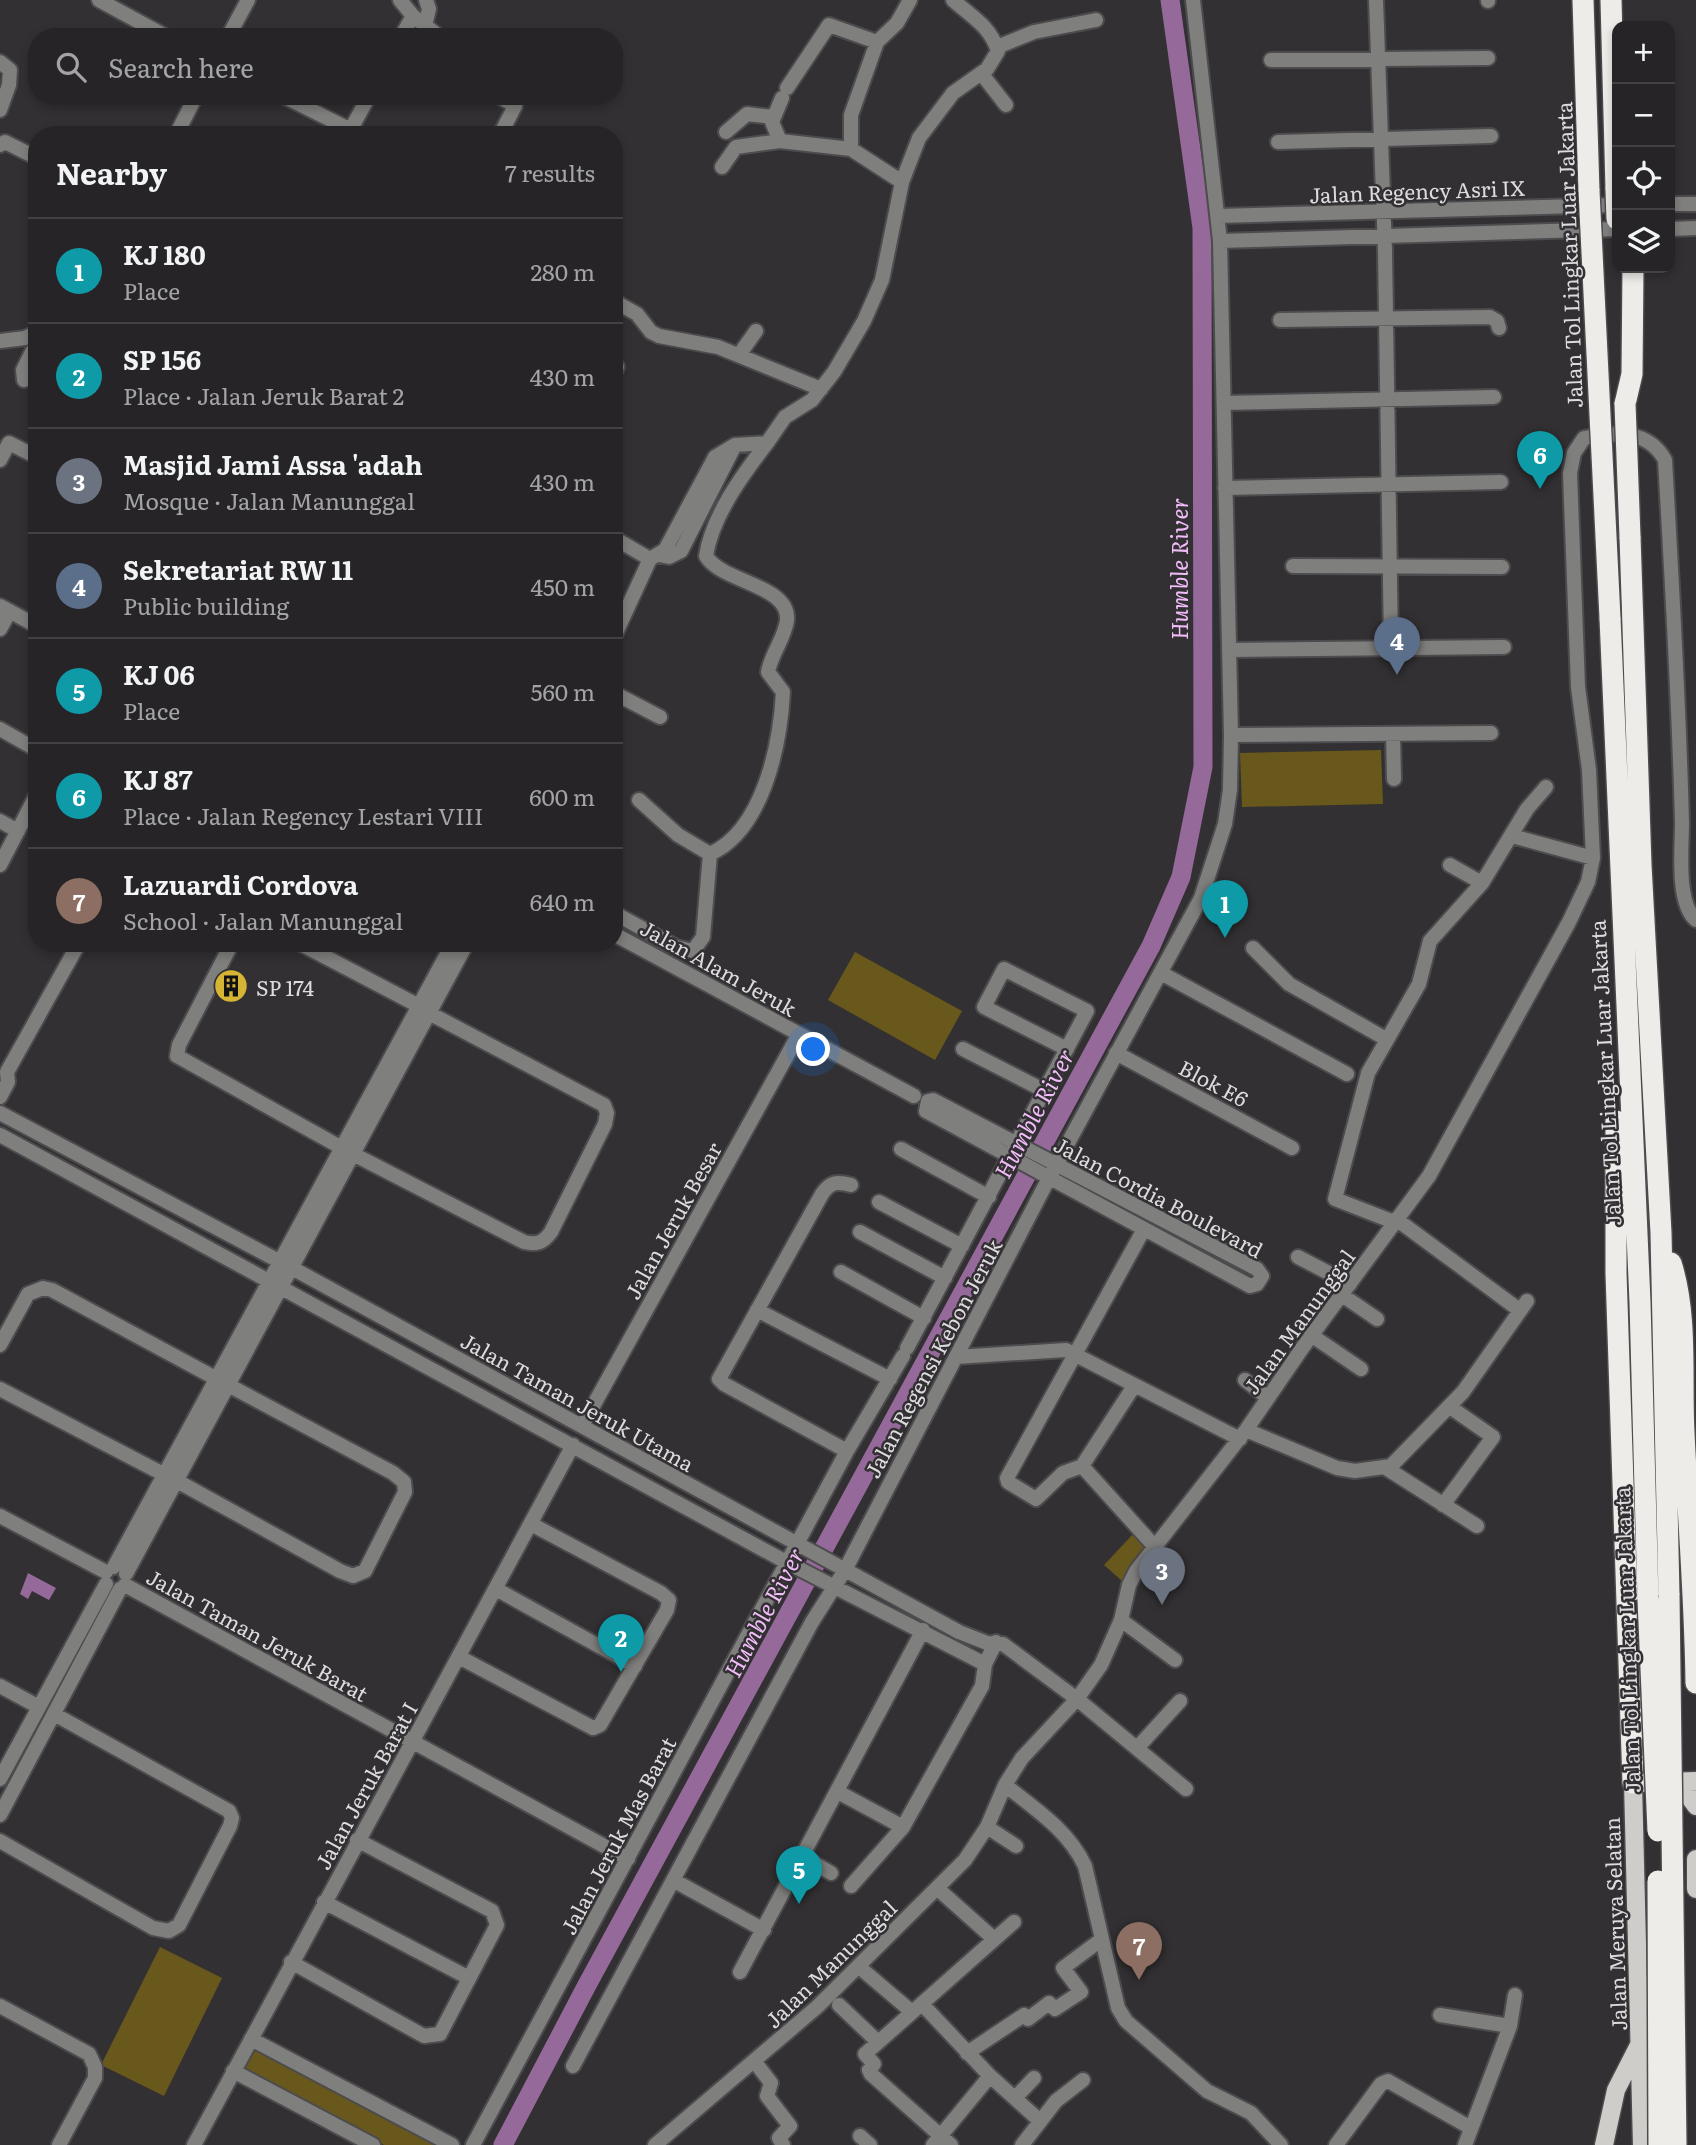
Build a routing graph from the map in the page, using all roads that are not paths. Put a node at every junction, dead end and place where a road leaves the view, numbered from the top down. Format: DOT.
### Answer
graph roads {
  1 [pos="99,0"];
  2 [pos="248,0"];
  3 [pos="400,0"];
  4 [pos="426,0"];
  5 [pos="909,0"];
  6 [pos="953,0"];
  7 [pos="1193,0"];
  8 [pos="1376,0"];
  9 [pos="1570,0"];
  10 [pos="1583,0"];
  11 [pos="1611,0"];
  12 [pos="1622,0"];
  13 [pos="413,16"];
  14 [pos="1096,20"];
  15 [pos="1623,21"];
  16 [pos="425,25"];
  17 [pos="150,28"];
  18 [pos="233,28"];
  19 [pos="406,28"];
  20 [pos="429,28"];
  21 [pos="877,42"];
  22 [pos="997,47"];
  23 [pos="1488,58"];
  24 [pos="1378,59"];
  25 [pos="1271,60"];
  26 [pos="1584,61"];
  27 [pos="0,62"];
  28 [pos="981,73"];
  29 [pos="191,105"];
  30 [pos="302,105"];
  31 [pos="366,105"];
  32 [pos="513,105"];
  33 [pos="1006,105"];
  34 [pos="0,110"];
  35 [pos="773,117"];
  36 [pos="181,126"];
  37 [pos="344,126"];
  38 [pos="358,126"];
  39 [pos="505,126"];
  40 [pos="726,132"];
  41 [pos="1491,136"];
  42 [pos="1381,139"];
  43 [pos="2,140"];
  44 [pos="780,141"];
  45 [pos="1278,142"];
  46 [pos="1615,147"];
  47 [pos="851,149"];
  48 [pos="28,153"];
  49 [pos="722,167"];
  50 [pos="902,182"];
  51 [pos="1612,198"];
  52 [pos="1675,204"];
  53 [pos="1696,204"];
  54 [pos="1218,216"];
  55 [pos="1527,220"];
  56 [pos="1384,224"];
  57 [pos="1612,228"];
  58 [pos="1696,228"];
  59 [pos="1675,229"];
  60 [pos="1220,241"];
  61 [pos="1619,273"];
  62 [pos="1633,273"];
  63 [pos="623,306"];
  64 [pos="1385,318"];
  65 [pos="1280,320"];
  66 [pos="1499,328"];
  67 [pos="756,331"];
  68 [pos="28,336"];
  69 [pos="0,341"];
  70 [pos="739,355"];
  71 [pos="28,364"];
  72 [pos="24,380"];
  73 [pos="821,389"];
  74 [pos="1494,397"];
  75 [pos="1387,398"];
  76 [pos="1224,403"];
  77 [pos="1625,404"];
  78 [pos="767,443"];
  79 [pos="28,452"];
  80 [pos="0,460"];
  81 [pos="1501,482"];
  82 [pos="1389,485"];
  83 [pos="1225,488"];
  84 [pos="623,542"];
  85 [pos="655,557"];
  86 [pos="1293,566"];
  87 [pos="1391,567"];
  88 [pos="1502,567"];
  89 [pos="5,608"];
  90 [pos="623,619"];
  91 [pos="28,621"];
  92 [pos="0,629"];
  93 [pos="1391,646"];
  94 [pos="1504,647"];
  95 [pos="1229,650"];
  96 [pos="623,698"];
  97 [pos="660,717"];
  98 [pos="0,729"];
  99 [pos="1491,733"];
  100 [pos="1393,734"];
  101 [pos="1231,735"];
  102 [pos="28,745"];
  103 [pos="1394,779"];
  104 [pos="1546,787"];
  105 [pos="639,800"];
  106 [pos="28,812"];
  107 [pos="0,821"];
  108 [pos="18,831"];
  109 [pos="1511,836"];
  110 [pos="710,854"];
  111 [pos="1594,858"];
  112 [pos="1450,864"];
  113 [pos="0,865"];
  114 [pos="1482,884"];
  115 [pos="623,917"];
  116 [pos="1693,918"];
  117 [pos="623,939"];
  118 [pos="1253,948"];
  119 [pos="74,952"];
  120 [pos="227,952"];
  121 [pos="316,952"];
  122 [pos="449,952"];
  123 [pos="461,952"];
  124 [pos="1161,973"];
  125 [pos="424,1010"];
  126 [pos="799,1034"];
  127 [pos="1386,1039"];
  128 [pos="1626,1046"];
  129 [pos="963,1049"];
  130 [pos="1067,1049"];
  131 [pos="1116,1053"];
  132 [pos="4,1074"];
  133 [pos="1346,1074"];
  134 [pos="1045,1091"];
  135 [pos="914,1096"];
  136 [pos="0,1097"];
  137 [pos="0,1113"];
  138 [pos="0,1135"];
  139 [pos="1292,1148"];
  140 [pos="901,1149"];
  141 [pos="348,1151"];
  142 [pos="1017,1153"];
  143 [pos="1049,1169"];
  144 [pos="850,1185"];
  145 [pos="989,1197"];
  146 [pos="879,1202"];
  147 [pos="1395,1220"];
  148 [pos="1144,1229"];
  149 [pos="860,1232"];
  150 [pos="1661,1233"];
  151 [pos="962,1246"];
  152 [pos="1298,1257"];
  153 [pos="286,1265"];
  154 [pos="841,1272"];
  155 [pos="945,1278"];
  156 [pos="275,1285"];
  157 [pos="1346,1289"];
  158 [pos="757,1310"];
  159 [pos="924,1318"];
  160 [pos="1377,1319"];
  161 [pos="1311,1335"];
  162 [pos="0,1345"];
  163 [pos="448,1353"];
  164 [pos="1076,1354"];
  165 [pos="957,1357"];
  166 [pos="1361,1369"];
  167 [pos="438,1372"];
  168 [pos="890,1379"];
  169 [pos="1245,1380"];
  170 [pos="222,1382"];
  171 [pos="1134,1387"];
  172 [pos="0,1389"];
  173 [pos="1268,1398"];
  174 [pos="1450,1406"];
  175 [pos="582,1426"];
  176 [pos="1243,1434"];
  177 [pos="573,1445"];
  178 [pos="847,1451"];
  179 [pos="1082,1466"];
  180 [pos="1385,1468"];
  181 [pos="171,1478"];
  182 [pos="1443,1505"];
  183 [pos="0,1516"];
  184 [pos="531,1524"];
  185 [pos="1477,1525"];
  186 [pos="801,1547"];
  187 [pos="1156,1548"];
  188 [pos="792,1565"];
  189 [pos="845,1570"];
  190 [pos="116,1579"];
  191 [pos="829,1582"];
  192 [pos="496,1589"];
  193 [pos="1121,1620"];
  194 [pos="923,1630"];
  195 [pos="996,1642"];
  196 [pos="459,1657"];
  197 [pos="1175,1660"];
  198 [pos="985,1664"];
  199 [pos="635,1666"];
  200 [pos="1696,1683"];
  201 [pos="0,1686"];
  202 [pos="1077,1699"];
  203 [pos="1180,1701"];
  204 [pos="39,1707"];
  205 [pos="54,1714"];
  206 [pos="414,1742"];
  207 [pos="1138,1747"];
  208 [pos="0,1779"];
  209 [pos="1696,1781"];
  210 [pos="1005,1786"];
  211 [pos="1186,1789"];
  212 [pos="838,1792"];
  213 [pos="1634,1792"];
  214 [pos="1696,1806"];
  215 [pos="0,1815"];
  216 [pos="903,1827"];
  217 [pos="987,1827"];
  218 [pos="357,1840"];
  219 [pos="0,1842"];
  220 [pos="1016,1846"];
  221 [pos="803,1857"];
  222 [pos="628,1859"];
  223 [pos="1696,1859"];
  224 [pos="831,1873"];
  225 [pos="1696,1874"];
  226 [pos="673,1881"];
  227 [pos="851,1886"];
  228 [pos="938,1889"];
  229 [pos="1696,1889"];
  230 [pos="324,1902"];
  231 [pos="1014,1922"];
  232 [pos="764,1930"];
  233 [pos="993,1938"];
  234 [pos="1102,1939"];
  235 [pos="292,1962"];
  236 [pos="858,1966"];
  237 [pos="740,1972"];
  238 [pos="469,1978"];
  239 [pos="1515,1996"];
  240 [pos="839,2004"];
  241 [pos="0,2006"];
  242 [pos="917,2008"];
  243 [pos="1440,2015"];
  244 [pos="1510,2025"];
  245 [pos="251,2039"];
  246 [pos="877,2041"];
  247 [pos="1640,2042"];
  248 [pos="967,2053"];
  249 [pos="755,2062"];
  250 [pos="573,2066"];
  251 [pos="233,2071"];
  252 [pos="990,2076"];
  253 [pos="1034,2078"];
  254 [pos="1083,2080"];
  255 [pos="1014,2098"];
  256 [pos="1040,2122"];
  257 [pos="1471,2128"];
  258 [pos="942,2142"];
  259 [pos="59,2145"];
  260 [pos="194,2145"];
  261 [pos="373,2145"];
  262 [pos="452,2145"];
  263 [pos="472,2145"];
  264 [pos="655,2145"];
  265 [pos="783,2145"];
  266 [pos="1022,2145"];
  267 [pos="1281,2145"];
  268 [pos="1336,2145"];
  269 [pos="1465,2145"];
  270 [pos="1604,2145"];
  271 [pos="1642,2145"];
  272 [pos="1658,2145"];
  273 [pos="1676,2145"];
  1 -- 17 [label="street"];
  2 -- 18 [label="street"];
  3 -- 13 [label="street"];
  4 -- 16 [label="street"];
  5 -- 21 [label="street"];
  6 -- 22 [label="street"];
  7 -- 54 [label="street, Jalan Regensi Kebon Jeruk"];
  8 -- 24 [label="street"];
  9 -- 26 [label="highway"];
  10 -- 26 [label="highway, Jalan Tol Lingkar Luar Jakarta"];
  11 -- 46 [label="highway"];
  12 -- 15 [label="highway"];
  13 -- 16 [label="street"];
  13 -- 19 [label="street"];
  14 -- 22 [label="street"];
  16 -- 20 [label="street"];
  21 -- 35 [label="street"];
  21 -- 47 [label="street"];
  22 -- 28 [label="street"];
  23 -- 24 [label="street"];
  24 -- 25 [label="street"];
  24 -- 42 [label="street"];
  26 -- 128 [label="highway, Jalan Tol Lingkar Luar Jakarta, bridge"];
  27 -- 34 [label="street"];
  28 -- 33 [label="street"];
  28 -- 50 [label="street"];
  29 -- 36 [label="street"];
  30 -- 37 [label="street"];
  31 -- 38 [label="street"];
  32 -- 39 [label="street"];
  35 -- 40 [label="street"];
  35 -- 44 [label="street"];
  41 -- 42 [label="street"];
  42 -- 45 [label="street"];
  42 -- 56 [label="street"];
  43 -- 48 [label="street"];
  44 -- 47 [label="street"];
  44 -- 49 [label="street"];
  47 -- 50 [label="street"];
  50 -- 73 [label="street"];
  51 -- 55 [label="street, Jalan Regency Asri IX"];
  52 -- 53 [label="street"];
  54 -- 56 [label="street, Jalan Regency Asri IX"];
  54 -- 60 [label="street, Jalan Regensi Kebon Jeruk"];
  55 -- 56 [label="street"];
  55 -- 56 [label="street, Jalan Regency Asri IX"];
  55 -- 57 [label="street"];
  56 -- 60 [label="street"];
  56 -- 64 [label="street"];
  58 -- 59 [label="street"];
  60 -- 76 [label="street, Jalan Regensi Kebon Jeruk"];
  61 -- 77 [label="highway, Jalan Tol Lingkar Luar Jakarta"];
  62 -- 77 [label="highway"];
  63 -- 70 [label="street"];
  64 -- 65 [label="street"];
  64 -- 66 [label="street"];
  64 -- 75 [label="street"];
  67 -- 70 [label="street"];
  68 -- 69 [label="street"];
  70 -- 73 [label="street"];
  71 -- 72 [label="street"];
  73 -- 78 [label="street"];
  74 -- 75 [label="street"];
  75 -- 76 [label="street"];
  75 -- 82 [label="street"];
  76 -- 83 [label="street, Jalan Regensi Kebon Jeruk"];
  77 -- 150 [label="highway, Jalan Tol Lingkar Luar Jakarta, bridge"];
  78 -- 85 [label="street"];
  78 -- 110 [label="street"];
  79 -- 80 [label="street"];
  81 -- 82 [label="street"];
  82 -- 83 [label="street"];
  82 -- 87 [label="street"];
  83 -- 95 [label="street, Jalan Regensi Kebon Jeruk"];
  84 -- 85 [label="street"];
  85 -- 90 [label="street"];
  86 -- 87 [label="street"];
  87 -- 88 [label="street"];
  87 -- 93 [label="street"];
  89 -- 91 [label="street"];
  89 -- 92 [label="street"];
  93 -- 94 [label="street"];
  93 -- 95 [label="street"];
  95 -- 101 [label="street, Jalan Regensi Kebon Jeruk"];
  96 -- 97 [label="street"];
  98 -- 102 [label="street"];
  99 -- 100 [label="street"];
  100 -- 101 [label="street"];
  100 -- 103 [label="street"];
  101 -- 124 [label="street, Jalan Regensi Kebon Jeruk"];
  104 -- 109 [label="street"];
  105 -- 110 [label="street"];
  106 -- 108 [label="street"];
  107 -- 108 [label="street"];
  108 -- 113 [label="street"];
  109 -- 111 [label="street"];
  109 -- 114 [label="street"];
  110 -- 115 [label="street"];
  111 -- 116 [label="street"];
  111 -- 147 [label="street, Jalan Manunggal"];
  112 -- 114 [label="street"];
  114 -- 127 [label="street"];
  117 -- 126 [label="street, Jalan Alam Jeruk"];
  118 -- 127 [label="street"];
  119 -- 132 [label="street"];
  120 -- 141 [label="street"];
  121 -- 125 [label="street"];
  122 -- 125 [label="street"];
  123 -- 125 [label="street"];
  124 -- 131 [label="street, Jalan Regensi Kebon Jeruk"];
  124 -- 133 [label="street"];
  125 -- 141 [label="street"];
  125 -- 141 [label="street"];
  126 -- 135 [label="street, Jalan Alam Jeruk"];
  126 -- 175 [label="street, Jalan Jeruk Besar"];
  127 -- 147 [label="street"];
  128 -- 213 [label="highway"];
  128 -- 272 [label="highway, Jalan Tol Lingkar Luar Jakarta, bridge"];
  129 -- 134 [label="street"];
  130 -- 130 [label="street, Jalan Jeruk Mas Barat"];
  130 -- 134 [label="street, Jalan Jeruk Mas Barat"];
  131 -- 139 [label="street, Blok E6"];
  131 -- 143 [label="street, Jalan Regensi Kebon Jeruk"];
  132 -- 136 [label="street"];
  134 -- 142 [label="street, Jalan Jeruk Mas Barat"];
  137 -- 153 [label="street, Jalan Taman Jeruk Utama"];
  138 -- 156 [label="street, Jalan Taman Jeruk Utama"];
  140 -- 145 [label="street"];
  141 -- 153 [label="street"];
  142 -- 142 [label="street, Jalan Cordia Boulevard"];
  142 -- 143 [label="street, Jalan Cordia Boulevard"];
  142 -- 145 [label="street, Jalan Jeruk Mas Barat"];
  143 -- 148 [label="street, Jalan Cordia Boulevard"];
  143 -- 148 [label="street, Jalan Cordia Boulevard"];
  143 -- 165 [label="street, Jalan Regensi Kebon Jeruk"];
  144 -- 158 [label="street"];
  145 -- 151 [label="street, Jalan Jeruk Mas Barat"];
  146 -- 151 [label="street"];
  147 -- 157 [label="street, Jalan Manunggal"];
  147 -- 174 [label="street"];
  148 -- 164 [label="street"];
  149 -- 155 [label="street"];
  150 -- 200 [label="highway"];
  150 -- 273 [label="highway, Jalan Tol Lingkar Luar Jakarta, bridge"];
  151 -- 155 [label="street, Jalan Jeruk Mas Barat"];
  152 -- 157 [label="street"];
  153 -- 156 [label="street"];
  153 -- 163 [label="street, Jalan Taman Jeruk Utama"];
  154 -- 159 [label="street"];
  155 -- 159 [label="street, Jalan Jeruk Mas Barat"];
  156 -- 167 [label="street, Jalan Taman Jeruk Utama"];
  156 -- 170 [label="street"];
  157 -- 160 [label="street"];
  157 -- 161 [label="street, Jalan Manunggal"];
  158 -- 168 [label="street"];
  158 -- 178 [label="street"];
  159 -- 168 [label="street, Jalan Jeruk Mas Barat"];
  161 -- 166 [label="street"];
  161 -- 173 [label="street, Jalan Manunggal"];
  162 -- 170 [label="street"];
  163 -- 167 [label="street"];
  163 -- 175 [label="street, Jalan Taman Jeruk Utama"];
  164 -- 165 [label="street"];
  164 -- 171 [label="street"];
  164 -- 179 [label="street"];
  165 -- 189 [label="street, Jalan Regensi Kebon Jeruk"];
  167 -- 177 [label="street, Jalan Taman Jeruk Utama"];
  168 -- 178 [label="street, Jalan Jeruk Mas Barat"];
  169 -- 173 [label="street"];
  170 -- 181 [label="street"];
  170 -- 181 [label="street"];
  171 -- 176 [label="street"];
  171 -- 179 [label="street"];
  172 -- 181 [label="street"];
  173 -- 176 [label="street, Jalan Manunggal"];
  174 -- 180 [label="street"];
  174 -- 182 [label="street"];
  175 -- 186 [label="street, Jalan Taman Jeruk Utama"];
  176 -- 180 [label="street"];
  176 -- 187 [label="street, Jalan Manunggal"];
  177 -- 184 [label="street, Jalan Jeruk Barat I"];
  177 -- 188 [label="street, Jalan Taman Jeruk Utama"];
  178 -- 186 [label="street, Jalan Jeruk Mas Barat"];
  179 -- 187 [label="street"];
  180 -- 182 [label="street"];
  181 -- 190 [label="street"];
  182 -- 185 [label="street"];
  183 -- 190 [label="street, Jalan Taman Jeruk Barat"];
  184 -- 192 [label="street, Jalan Jeruk Barat I"];
  184 -- 199 [label="street"];
  186 -- 188 [label="street, Jalan Jeruk Mas Barat"];
  186 -- 189 [label="street, Jalan Taman Jeruk Utama"];
  187 -- 193 [label="street, Jalan Manunggal"];
  188 -- 191 [label="street, Jalan Taman Jeruk Utama"];
  188 -- 222 [label="street, Jalan Jeruk Mas Barat"];
  189 -- 191 [label="street, Jalan Regensi Kebon Jeruk"];
  189 -- 195 [label="street, Jalan Taman Jeruk Utama"];
  190 -- 204 [label="street"];
  190 -- 205 [label="street"];
  190 -- 206 [label="street, Jalan Taman Jeruk Barat"];
  191 -- 194 [label="street, Jalan Taman Jeruk Utama"];
  191 -- 226 [label="street, Jalan Regensi Kebon Jeruk"];
  192 -- 196 [label="street, Jalan Jeruk Barat I"];
  192 -- 199 [label="street"];
  193 -- 197 [label="street"];
  193 -- 202 [label="street, Jalan Manunggal"];
  194 -- 198 [label="street, Jalan Taman Jeruk Utama"];
  194 -- 212 [label="street"];
  195 -- 198 [label="street"];
  195 -- 202 [label="street, Jalan Taman Jeruk Utama"];
  196 -- 199 [label="street"];
  196 -- 206 [label="street, Jalan Jeruk Barat I"];
  198 -- 216 [label="street"];
  201 -- 204 [label="street"];
  202 -- 207 [label="street, Jalan Taman Jeruk Utama"];
  202 -- 210 [label="street, Jalan Manunggal"];
  203 -- 207 [label="street"];
  204 -- 208 [label="street"];
  205 -- 215 [label="street"];
  205 -- 219 [label="street"];
  206 -- 218 [label="street, Jalan Jeruk Barat I"];
  206 -- 222 [label="street, Jalan Taman Jeruk Barat"];
  207 -- 211 [label="street, Jalan Taman Jeruk Utama"];
  209 -- 213 [label="main road"];
  210 -- 217 [label="street, Jalan Manunggal"];
  210 -- 234 [label="street"];
  212 -- 216 [label="street"];
  212 -- 221 [label="street"];
  213 -- 214 [label="main road"];
  213 -- 247 [label="main road, Jalan Meruya Selatan"];
  216 -- 227 [label="street"];
  217 -- 220 [label="street"];
  217 -- 228 [label="street, Jalan Manunggal"];
  218 -- 230 [label="street, Jalan Jeruk Barat I"];
  218 -- 238 [label="street"];
  221 -- 224 [label="street"];
  221 -- 232 [label="street"];
  222 -- 263 [label="street, Jalan Jeruk Mas Barat"];
  223 -- 225 [label="main road"];
  225 -- 229 [label="main road"];
  226 -- 232 [label="street"];
  226 -- 250 [label="street, Jalan Regensi Kebon Jeruk"];
  228 -- 233 [label="street"];
  228 -- 236 [label="street, Jalan Manunggal"];
  230 -- 235 [label="street, Jalan Jeruk Barat I"];
  230 -- 238 [label="street"];
  231 -- 233 [label="street"];
  232 -- 237 [label="street"];
  233 -- 242 [label="street"];
  234 -- 248 [label="street"];
  234 -- 267 [label="street"];
  235 -- 238 [label="street"];
  235 -- 245 [label="street, Jalan Jeruk Barat I"];
  236 -- 242 [label="street"];
  236 -- 249 [label="street, Jalan Manunggal"];
  239 -- 244 [label="street"];
  240 -- 246 [label="street"];
  241 -- 259 [label="street"];
  242 -- 246 [label="street"];
  242 -- 248 [label="street"];
  243 -- 244 [label="street"];
  244 -- 257 [label="street"];
  245 -- 251 [label="street, Jalan Jeruk Barat I"];
  245 -- 262 [label="street"];
  246 -- 258 [label="street"];
  247 -- 270 [label="main road, Jalan Meruya Selatan"];
  247 -- 271 [label="main road, Jalan Meruya Selatan"];
  248 -- 252 [label="street"];
  249 -- 264 [label="street, Jalan Manunggal"];
  249 -- 265 [label="street"];
  251 -- 260 [label="street, Jalan Jeruk Barat I"];
  251 -- 261 [label="street"];
  252 -- 255 [label="street"];
  252 -- 258 [label="street"];
  253 -- 255 [label="street"];
  254 -- 256 [label="street"];
  255 -- 256 [label="street"];
  256 -- 266 [label="street"];
  257 -- 268 [label="street"];
  257 -- 269 [label="street"];
}
